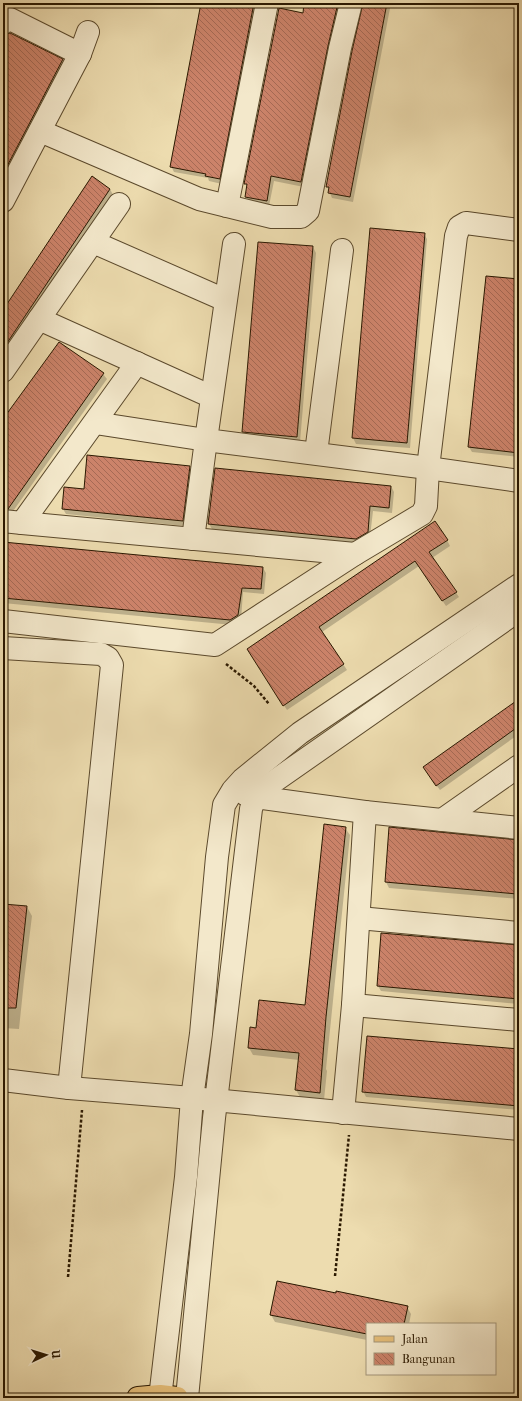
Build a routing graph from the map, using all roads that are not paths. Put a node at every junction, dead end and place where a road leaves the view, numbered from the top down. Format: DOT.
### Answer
graph roads {
  1 [pos="268,3"];
  2 [pos="351,3"];
  3 [pos="3,23"];
  4 [pos="88,32"];
  5 [pos="80,54"];
  6 [pos="40,131"];
  7 [pos="3,201"];
  8 [pos="119,204"];
  9 [pos="227,206"];
  10 [pos="519,230"];
  11 [pos="93,242"];
  12 [pos="234,244"];
  13 [pos="342,250"];
  14 [pos="225,300"];
  15 [pos="39,319"];
  16 [pos="137,363"];
  17 [pos="3,371"];
  18 [pos="212,397"];
  19 [pos="95,423"];
  20 [pos="206,440"];
  21 [pos="316,453"];
  22 [pos="428,468"];
  23 [pos="519,481"];
  24 [pos="13,522"];
  25 [pos="193,538"];
  26 [pos="355,554"];
  27 [pos="519,585"];
  28 [pos="519,610"];
  29 [pos="3,621"];
  30 [pos="3,648"];
  31 [pos="519,766"];
  32 [pos="233,790"];
  33 [pos="255,797"];
  34 [pos="366,812"];
  35 [pos="442,820"];
  36 [pos="519,828"];
  37 [pos="359,918"];
  38 [pos="519,933"];
  39 [pos="354,1005"];
  40 [pos="519,1020"];
  41 [pos="3,1080"];
  42 [pos="76,1089"];
  43 [pos="192,1098"];
  44 [pos="217,1101"];
  45 [pos="346,1123"];
  46 [pos="519,1129"];
  47 [pos="166,1397"];
  48 [pos="138,1398"];
  49 [pos="187,1398"];
  1 -- 9 [label="street"];
  2 -- 9 [label="street"];
  3 -- 5 [label="street"];
  4 -- 5 [label="street"];
  5 -- 6 [label="street"];
  6 -- 7 [label="street"];
  6 -- 9 [label="street"];
  8 -- 11 [label="street"];
  10 -- 22 [label="street"];
  11 -- 14 [label="street"];
  11 -- 15 [label="street"];
  12 -- 14 [label="street"];
  13 -- 21 [label="street"];
  14 -- 18 [label="street"];
  15 -- 16 [label="street"];
  15 -- 17 [label="street"];
  16 -- 18 [label="street"];
  16 -- 19 [label="street"];
  18 -- 20 [label="street"];
  19 -- 20 [label="street"];
  19 -- 24 [label="street"];
  20 -- 21 [label="street"];
  20 -- 25 [label="street"];
  21 -- 22 [label="street"];
  22 -- 23 [label="street"];
  22 -- 26 [label="street"];
  24 -- 25 [label="street"];
  25 -- 26 [label="street"];
  26 -- 29 [label="street"];
  27 -- 32 [label="street"];
  28 -- 33 [label="street"];
  30 -- 42 [label="street"];
  31 -- 35 [label="street"];
  32 -- 33 [label="street"];
  32 -- 43 [label="street"];
  33 -- 34 [label="street"];
  33 -- 44 [label="street"];
  34 -- 35 [label="street"];
  34 -- 37 [label="street"];
  35 -- 36 [label="street"];
  37 -- 38 [label="street"];
  37 -- 39 [label="street"];
  39 -- 40 [label="street"];
  39 -- 45 [label="street"];
  41 -- 42 [label="street"];
  42 -- 43 [label="street"];
  43 -- 44 [label="street"];
  43 -- 47 [label="street"];
  44 -- 45 [label="street"];
  44 -- 49 [label="street"];
  45 -- 46 [label="street"];
  47 -- 48 [label="main road"];
}
